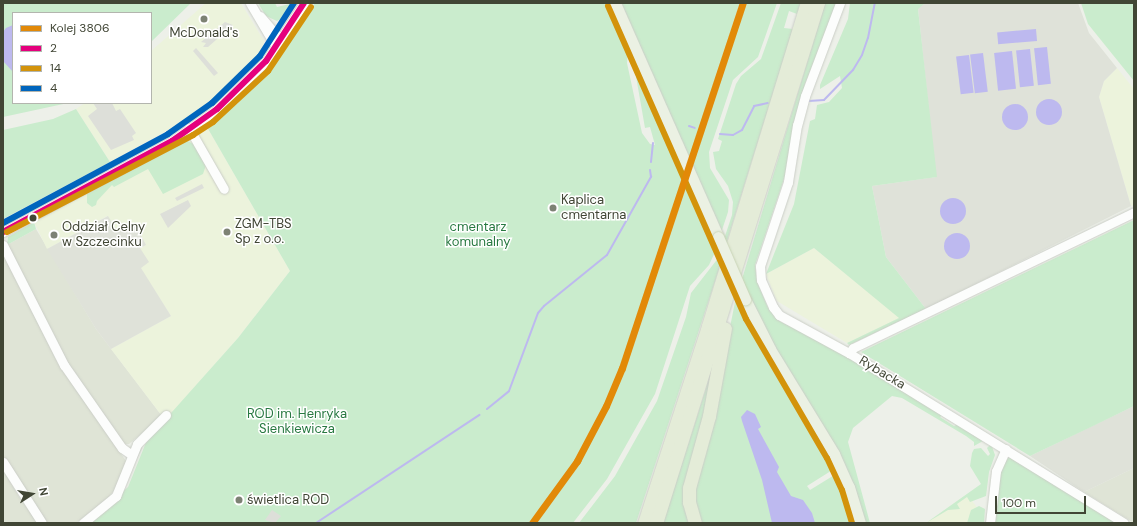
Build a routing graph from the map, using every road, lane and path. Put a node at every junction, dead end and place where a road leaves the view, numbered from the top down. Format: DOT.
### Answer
graph roads {
  1 [pos="250,3"];
  2 [pos="304,3"];
  3 [pos="615,3"];
  4 [pos="807,3"];
  5 [pos="818,3"];
  6 [pos="840,3"];
  7 [pos="257,14"];
  8 [pos="290,26"];
  9 [pos="272,29"];
  10 [pos="279,44"];
  11 [pos="189,128"];
  12 [pos="224,189"];
  13 [pos="1134,212"];
  14 [pos="3,225"];
  15 [pos="3,232"];
  16 [pos="3,245"];
  17 [pos="731,289"];
  18 [pos="849,353"];
  19 [pos="166,415"];
  20 [pos="1006,450"];
  21 [pos="132,455"];
  22 [pos="3,462"];
  23 [pos="42,523"];
  24 [pos="83,523"];
  25 [pos="644,523"];
  26 [pos="656,523"];
  27 [pos="695,523"];
  28 [pos="860,523"];
  29 [pos="990,523"];
  30 [pos="1124,523"];
  1 -- 7 [label="street"];
  2 -- 8 [label="street"];
  3 -- 28 [label="main road, bridge"];
  4 -- 25 [label="highway"];
  5 -- 17 [label="highway"];
  6 -- 18 [label="street"];
  7 -- 9 [label="street"];
  7 -- 10 [label="street"];
  8 -- 9 [label="street"];
  8 -- 10 [label="street"];
  9 -- 10 [label="street"];
  10 -- 11 [label="street"];
  11 -- 12 [label="street"];
  11 -- 14 [label="street"];
  11 -- 15 [label="street"];
  13 -- 18 [label="street, Rybacka"];
  16 -- 21 [label="street"];
  17 -- 26 [label="highway"];
  17 -- 27 [label="highway"];
  18 -- 20 [label="street, Rybacka"];
  19 -- 21 [label="street"];
  20 -- 29 [label="street"];
  20 -- 30 [label="street, Rybacka"];
  21 -- 24 [label="street"];
  22 -- 23 [label="street"];
}
